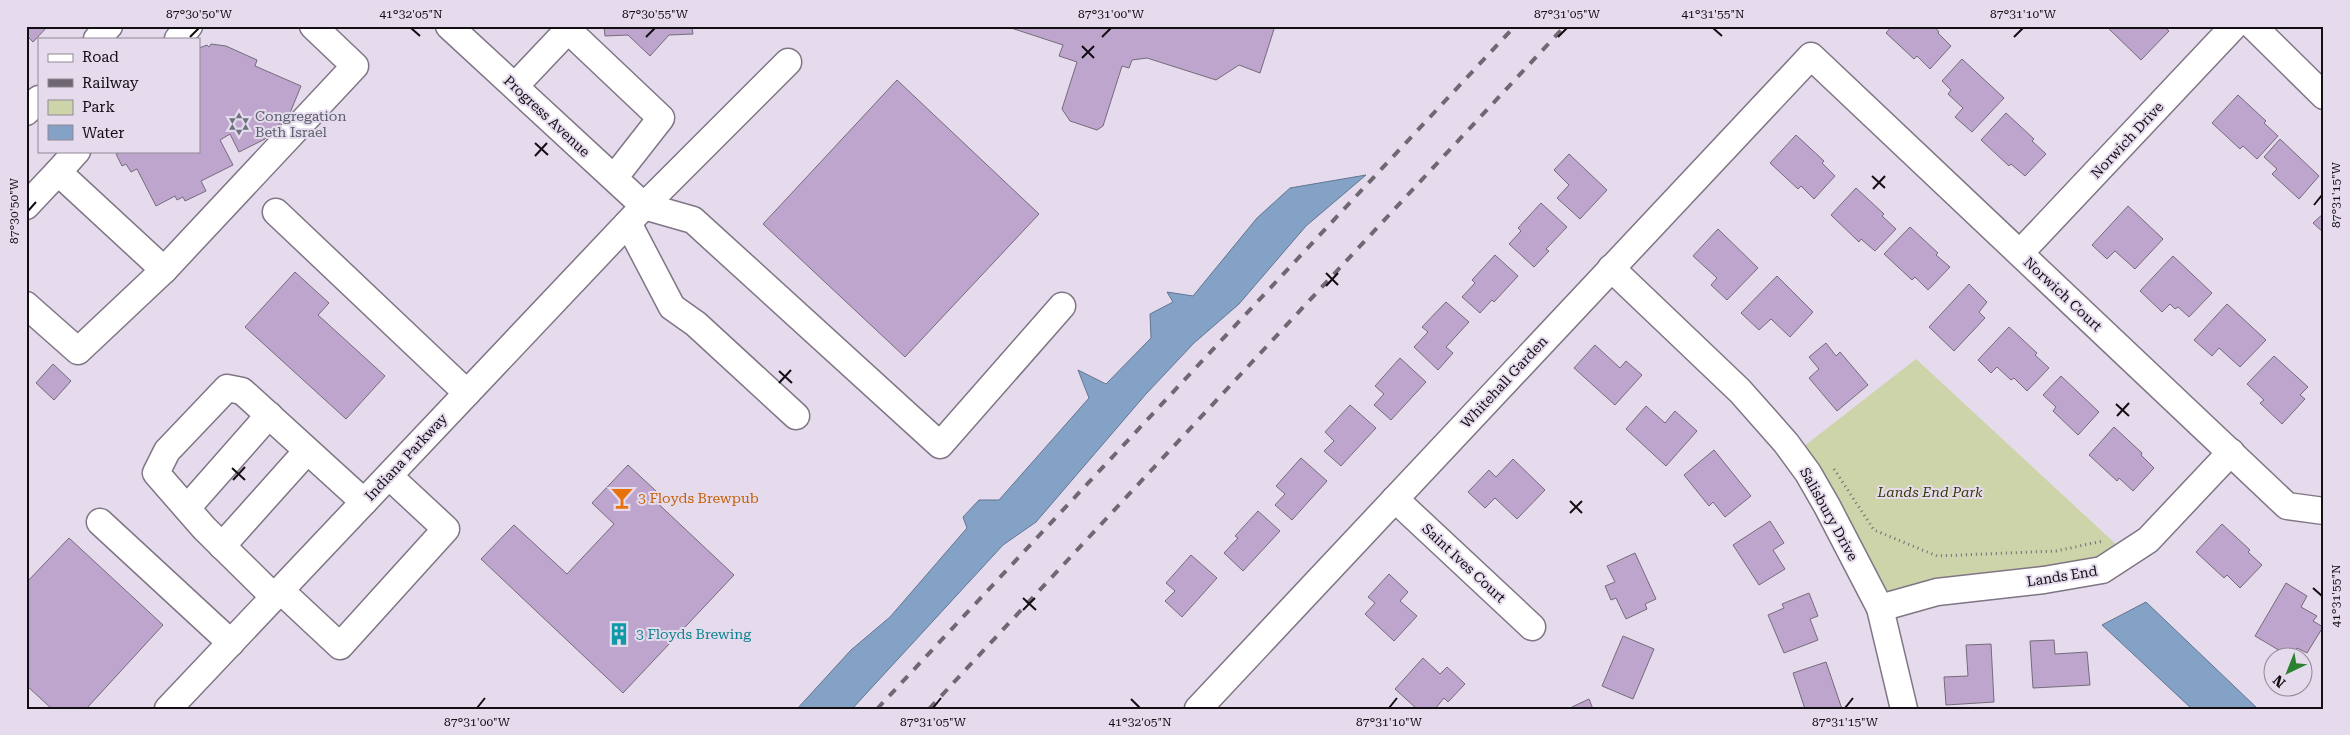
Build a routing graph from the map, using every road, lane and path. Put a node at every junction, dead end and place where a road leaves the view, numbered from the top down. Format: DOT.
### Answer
graph roads {
  1 [pos="109,26"];
  2 [pos="189,26"];
  3 [pos="313,26"];
  4 [pos="449,26"];
  5 [pos="2234,26"];
  6 [pos="2253,26"];
  7 [pos="98,38"];
  8 [pos="179,38"];
  9 [pos="1811,56"];
  10 [pos="788,62"];
  11 [pos="515,86"];
  12 [pos="2324,96"];
  13 [pos="38,100"];
  14 [pos="26,112"];
  15 [pos="26,116"];
  16 [pos="38,127"];
  17 [pos="68,158"];
  18 [pos="614,178"];
  19 [pos="26,206"];
  20 [pos="276,212"];
  21 [pos="636,214"];
  22 [pos="2020,253"];
  23 [pos="1611,268"];
  24 [pos="164,270"];
  25 [pos="26,305"];
  26 [pos="1062,306"];
  27 [pos="467,393"];
  28 [pos="269,415"];
  29 [pos="796,416"];
  30 [pos="307,450"];
  31 [pos="2231,452"];
  32 [pos="1829,462"];
  33 [pos="389,476"];
  34 [pos="1396,499"];
  35 [pos="364,502"];
  36 [pos="187,508"];
  37 [pos="2324,511"];
  38 [pos="100,522"];
  39 [pos="2107,540"];
  40 [pos="222,546"];
  41 [pos="277,594"];
  42 [pos="1880,608"];
  43 [pos="1532,628"];
  44 [pos="230,643"];
  45 [pos="168,709"];
  46 [pos="1198,709"];
  47 [pos="1904,709"];
  1 -- 7 [label="street"];
  2 -- 8 [label="street"];
  3 -- 24 [label="street"];
  4 -- 11 [label="street, Progress Avenue"];
  5 -- 22 [label="street, Norwich Drive"];
  6 -- 12 [label="street"];
  9 -- 22 [label="street, Norwich Court"];
  9 -- 23 [label="street, Whitehall Garden"];
  10 -- 21 [label="street, Indiana Parkway"];
  11 -- 18 [label="street, Progress Avenue"];
  11 -- 18 [label="street"];
  13 -- 14 [label="street"];
  15 -- 16 [label="street"];
  17 -- 19 [label="street"];
  17 -- 24 [label="street"];
  18 -- 21 [label="street, Progress Avenue"];
  20 -- 27 [label="street"];
  21 -- 26 [label="street"];
  21 -- 27 [label="street, Indiana Parkway"];
  21 -- 29 [label="street"];
  22 -- 31 [label="street, Norwich Court"];
  23 -- 34 [label="street, Whitehall Garden"];
  23 -- 42 [label="street, Salisbury Drive"];
  24 -- 25 [label="street"];
  27 -- 33 [label="street, Indiana Parkway"];
  28 -- 30 [label="street"];
  28 -- 36 [label="street"];
  28 -- 36 [label="street"];
  30 -- 35 [label="street"];
  30 -- 40 [label="street"];
  31 -- 37 [label="street, Norwich Court"];
  31 -- 42 [label="street, Lands End"];
  32 -- 39 [label="path"];
  33 -- 35 [label="street, Indiana Parkway"];
  33 -- 41 [label="street"];
  34 -- 43 [label="street, Saint Ives Court"];
  34 -- 46 [label="street, Whitehall Garden"];
  35 -- 41 [label="street, Indiana Parkway"];
  36 -- 40 [label="street"];
  38 -- 44 [label="street"];
  40 -- 41 [label="street"];
  41 -- 44 [label="street, Indiana Parkway"];
  42 -- 47 [label="street, Salisbury Drive"];
  44 -- 45 [label="street, Indiana Parkway"];
}
